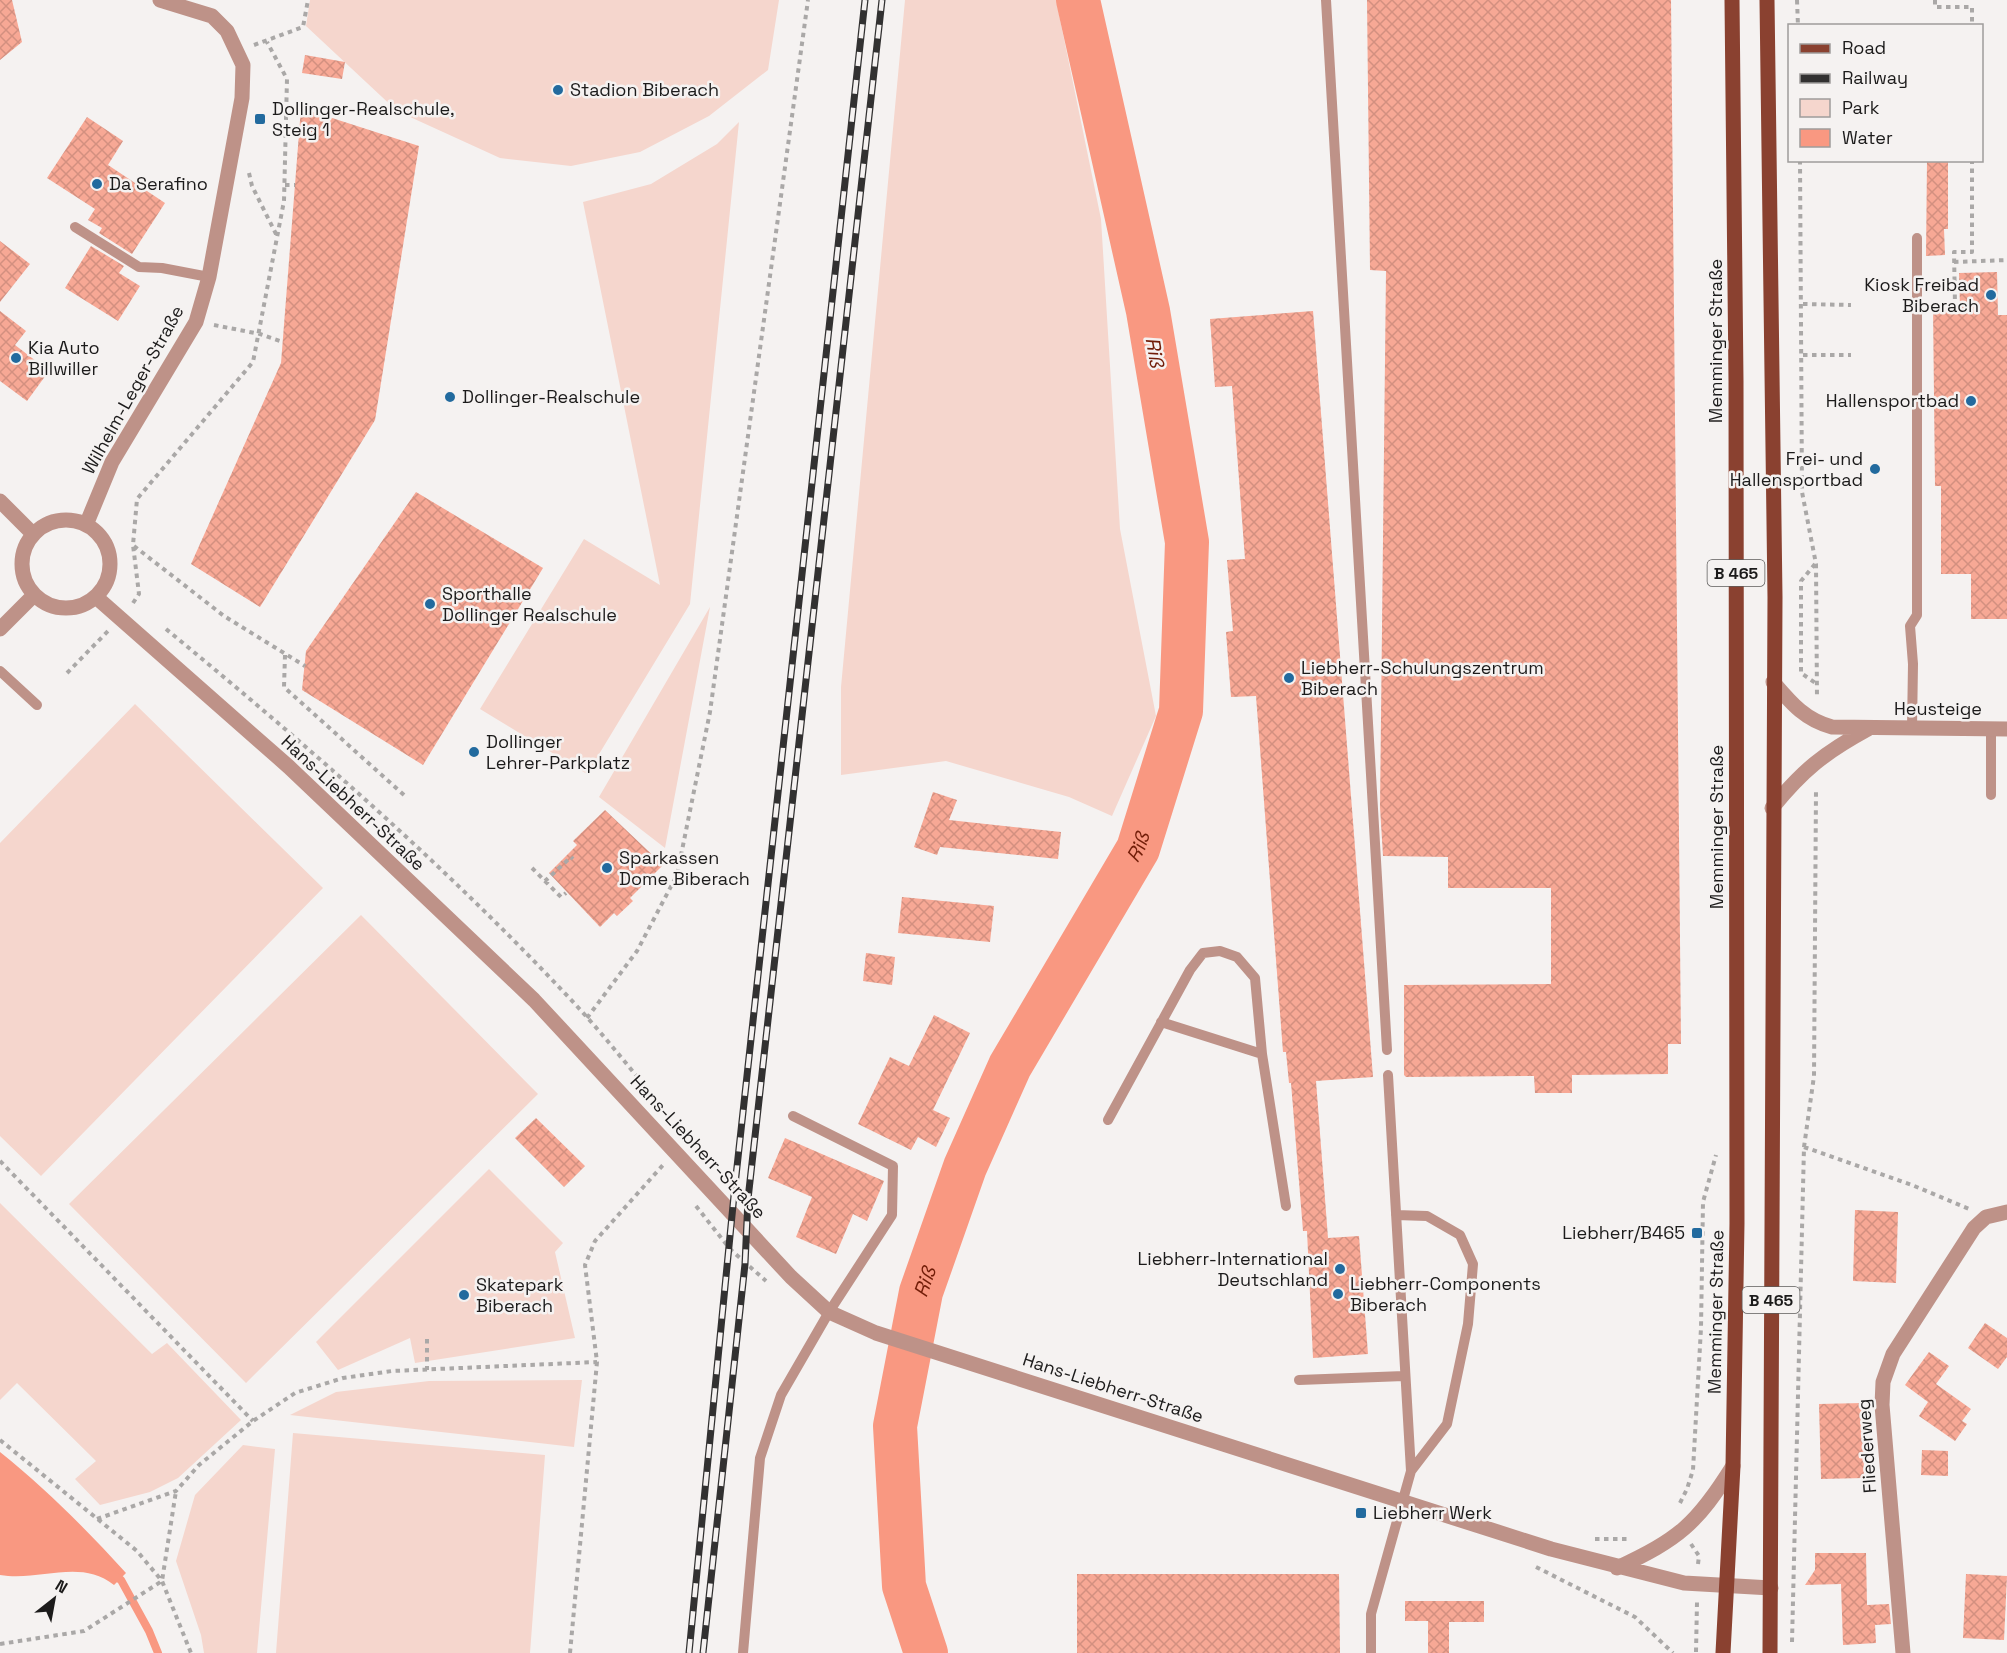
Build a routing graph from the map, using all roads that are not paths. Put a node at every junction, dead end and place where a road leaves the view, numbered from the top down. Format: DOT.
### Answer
graph roads {
  1 [pos="160,0"];
  2 [pos="1326,0"];
  3 [pos="1732,0"];
  4 [pos="1767,0"];
  5 [pos="75,226"];
  6 [pos="1917,238"];
  7 [pos="209,277"];
  8 [pos="0,501"];
  9 [pos="87,525"];
  10 [pos="33,534"];
  11 [pos="34,595"];
  12 [pos="96,597"];
  13 [pos="0,629"];
  14 [pos="0,671"];
  15 [pos="1773,682"];
  16 [pos="37,705"];
  17 [pos="1912,728"];
  18 [pos="1991,728"];
  19 [pos="1868,729"];
  20 [pos="2007,729"];
  21 [pos="1991,795"];
  22 [pos="1772,808"];
  23 [pos="1161,1022"];
  24 [pos="1387,1050"];
  25 [pos="1262,1054"];
  26 [pos="1388,1075"];
  27 [pos="793,1116"];
  28 [pos="1108,1120"];
  29 [pos="1286,1206"];
  30 [pos="2007,1212"];
  31 [pos="1396,1215"];
  32 [pos="829,1312"];
  33 [pos="1404,1376"];
  34 [pos="1299,1380"];
  35 [pos="1734,1466"];
  36 [pos="1411,1471"];
  37 [pos="1403,1501"];
  38 [pos="1617,1568"];
  39 [pos="1727,1586"];
  40 [pos="1771,1588"];
  41 [pos="743,1653"];
  42 [pos="1371,1653"];
  43 [pos="1724,1653"];
  44 [pos="1770,1653"];
  45 [pos="1903,1653"];
  1 -- 7 [label="street, Wilhelm-Leger-Straße"];
  2 -- 24 [label="lane"];
  3 -- 35 [label="main road, Memminger Straße / B 465"];
  4 -- 15 [label="main road, B 465"];
  5 -- 7 [label="lane"];
  6 -- 17 [label="lane"];
  7 -- 9 [label="street, Wilhelm-Leger-Straße"];
  8 -- 10 [label="street"];
  9 -- 10 [label="street"];
  9 -- 12 [label="street"];
  10 -- 11 [label="street"];
  11 -- 12 [label="street"];
  11 -- 13 [label="street"];
  12 -- 32 [label="street, Hans-Liebherr-Straße"];
  14 -- 16 [label="lane"];
  15 -- 19 [label="street, Heusteige"];
  15 -- 22 [label="main road, B 465"];
  17 -- 18 [label="street, Heusteige"];
  17 -- 19 [label="street, Heusteige"];
  18 -- 20 [label="street, Heusteige"];
  18 -- 21 [label="lane"];
  19 -- 22 [label="street"];
  22 -- 40 [label="main road, B 465"];
  23 -- 25 [label="lane"];
  23 -- 25 [label="lane"];
  23 -- 28 [label="lane"];
  25 -- 29 [label="lane"];
  26 -- 31 [label="lane"];
  27 -- 32 [label="lane"];
  30 -- 45 [label="street, Fliederweg"];
  31 -- 33 [label="lane"];
  31 -- 36 [label="lane"];
  32 -- 37 [label="street, Hans-Liebherr-Straße"];
  32 -- 41 [label="lane"];
  33 -- 34 [label="lane"];
  33 -- 36 [label="lane"];
  35 -- 38 [label="street"];
  35 -- 39 [label="main road, Memminger Straße / B 465"];
  36 -- 37 [label="lane"];
  37 -- 38 [label="street, Hans-Liebherr-Straße"];
  37 -- 42 [label="lane"];
  38 -- 39 [label="street, Hans-Liebherr-Straße"];
  39 -- 40 [label="street, Hans-Liebherr-Straße"];
  39 -- 43 [label="main road, Memminger Straße / B 465"];
  40 -- 44 [label="main road, B 465"];
}
